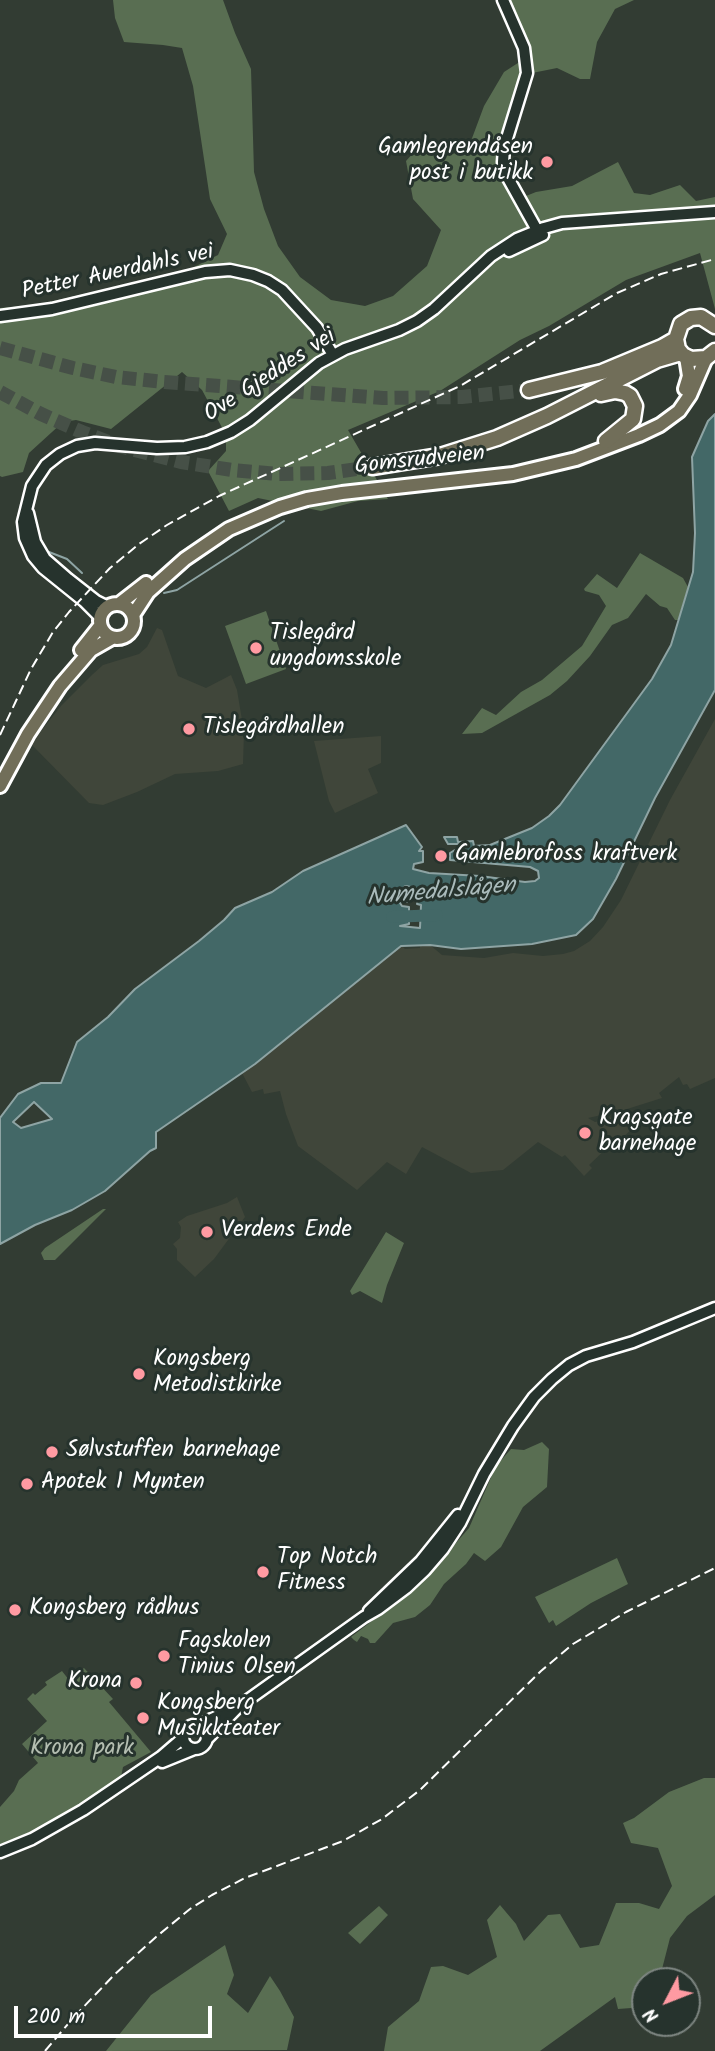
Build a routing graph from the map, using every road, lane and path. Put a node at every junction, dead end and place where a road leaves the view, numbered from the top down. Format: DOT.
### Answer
graph roads {
  1 [pos="503,0"];
  2 [pos="715,212"];
  3 [pos="535,233"];
  4 [pos="0,316"];
  5 [pos="712,321"];
  6 [pos="676,338"];
  7 [pos="333,355"];
  8 [pos="684,355"];
  9 [pos="711,355"];
  10 [pos="529,390"];
  11 [pos="573,403"];
  12 [pos="607,441"];
  13 [pos="372,467"];
  14 [pos="107,613"];
  15 [pos="133,615"];
  16 [pos="112,638"];
  17 [pos="0,771"];
  18 [pos="0,786"];
  19 [pos="715,1308"];
  20 [pos="238,1707"];
  21 [pos="199,1725"];
  22 [pos="183,1738"];
  23 [pos="208,1738"];
  24 [pos="194,1749"];
  25 [pos="99,1800"];
  26 [pos="0,1852"];
  1 -- 3 [label="street"];
  2 -- 3 [label="street, Ove Gjeddes vei"];
  3 -- 7 [label="street, Ove Gjeddes vei"];
  4 -- 7 [label="street, Petter Auerdahls vei"];
  5 -- 6 [label="highway"];
  6 -- 8 [label="highway"];
  6 -- 10 [label="highway"];
  7 -- 14 [label="street, Ove Gjeddes vei"];
  8 -- 9 [label="highway"];
  8 -- 11 [label="highway"];
  8 -- 12 [label="main road, Gomsrudveien"];
  9 -- 15 [label="main road, Gomsrudveien"];
  11 -- 12 [label="highway"];
  11 -- 13 [label="highway"];
  12 -- 14 [label="main road, Gomsrudveien"];
  14 -- 15 [label="main road"];
  14 -- 16 [label="main road"];
  14 -- 17 [label="main road, Gomsrudveien"];
  15 -- 16 [label="main road"];
  16 -- 18 [label="main road"];
  19 -- 20 [label="street"];
  20 -- 21 [label="street"];
  20 -- 23 [label="street"];
  21 -- 22 [label="street"];
  21 -- 23 [label="street"];
  22 -- 24 [label="street"];
  22 -- 25 [label="street"];
  23 -- 24 [label="street"];
  24 -- 25 [label="street"];
  25 -- 26 [label="street"];
}
